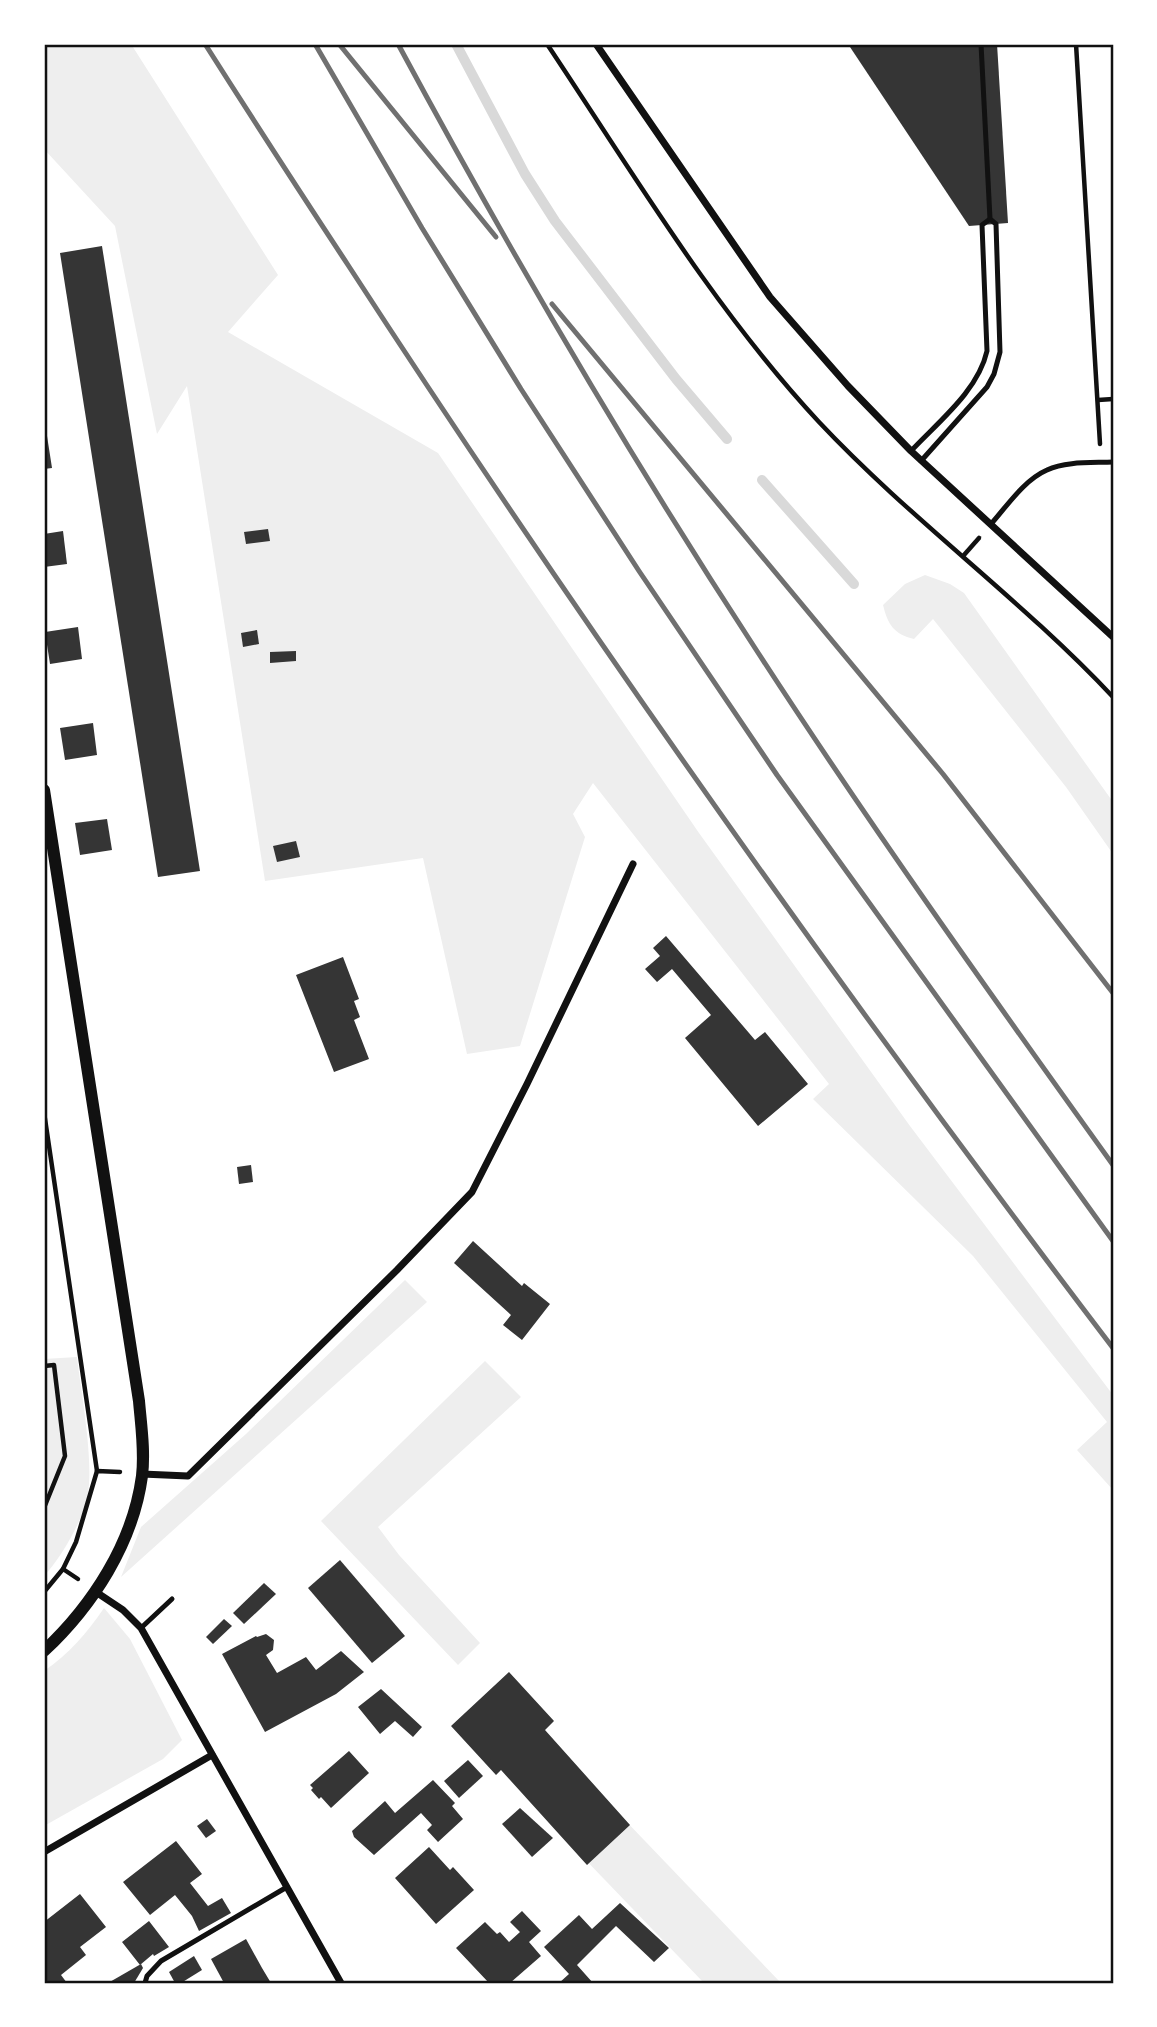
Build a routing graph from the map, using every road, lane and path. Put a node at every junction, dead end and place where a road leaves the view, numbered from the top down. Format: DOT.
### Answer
graph roads {
  1 [pos="547,44"];
  2 [pos="596,44"];
  3 [pos="981,44"];
  4 [pos="1076,44"];
  5 [pos="990,219"];
  6 [pos="1113,399"];
  7 [pos="1098,400"];
  8 [pos="911,451"];
  9 [pos="922,461"];
  10 [pos="1113,462"];
  11 [pos="1101,463"];
  12 [pos="991,524"];
  13 [pos="1113,637"];
  14 [pos="1113,697"];
  15 [pos="44,790"];
  16 [pos="633,864"];
  17 [pos="44,1112"];
  18 [pos="44,1366"];
  19 [pos="97,1471"];
  20 [pos="142,1474"];
  21 [pos="44,1508"];
  22 [pos="44,1592"];
  23 [pos="96,1592"];
  24 [pos="172,1600"];
  25 [pos="141,1628"];
  26 [pos="44,1651"];
  27 [pos="212,1755"];
  28 [pos="44,1852"];
  29 [pos="287,1887"];
  30 [pos="145,1983"];
  31 [pos="341,1983"];
  1 -- 14 [label="path"];
  2 -- 8 [label="street"];
  3 -- 5 [label="lane"];
  4 -- 7 [label="path"];
  5 -- 8 [label="lane"];
  5 -- 9 [label="lane"];
  6 -- 7 [label="path"];
  7 -- 11 [label="path"];
  8 -- 9 [label="street"];
  9 -- 12 [label="street"];
  10 -- 11 [label="lane"];
  11 -- 12 [label="lane"];
  12 -- 13 [label="street"];
  15 -- 20 [label="street"];
  16 -- 20 [label="street"];
  17 -- 19 [label="path"];
  18 -- 21 [label="path"];
  19 -- 20 [label="path"];
  19 -- 22 [label="path"];
  20 -- 23 [label="street"];
  23 -- 25 [label="street"];
  23 -- 26 [label="street"];
  24 -- 25 [label="lane"];
  25 -- 27 [label="street"];
  27 -- 28 [label="street"];
  27 -- 29 [label="street"];
  29 -- 30 [label="lane"];
  29 -- 31 [label="street"];
}
